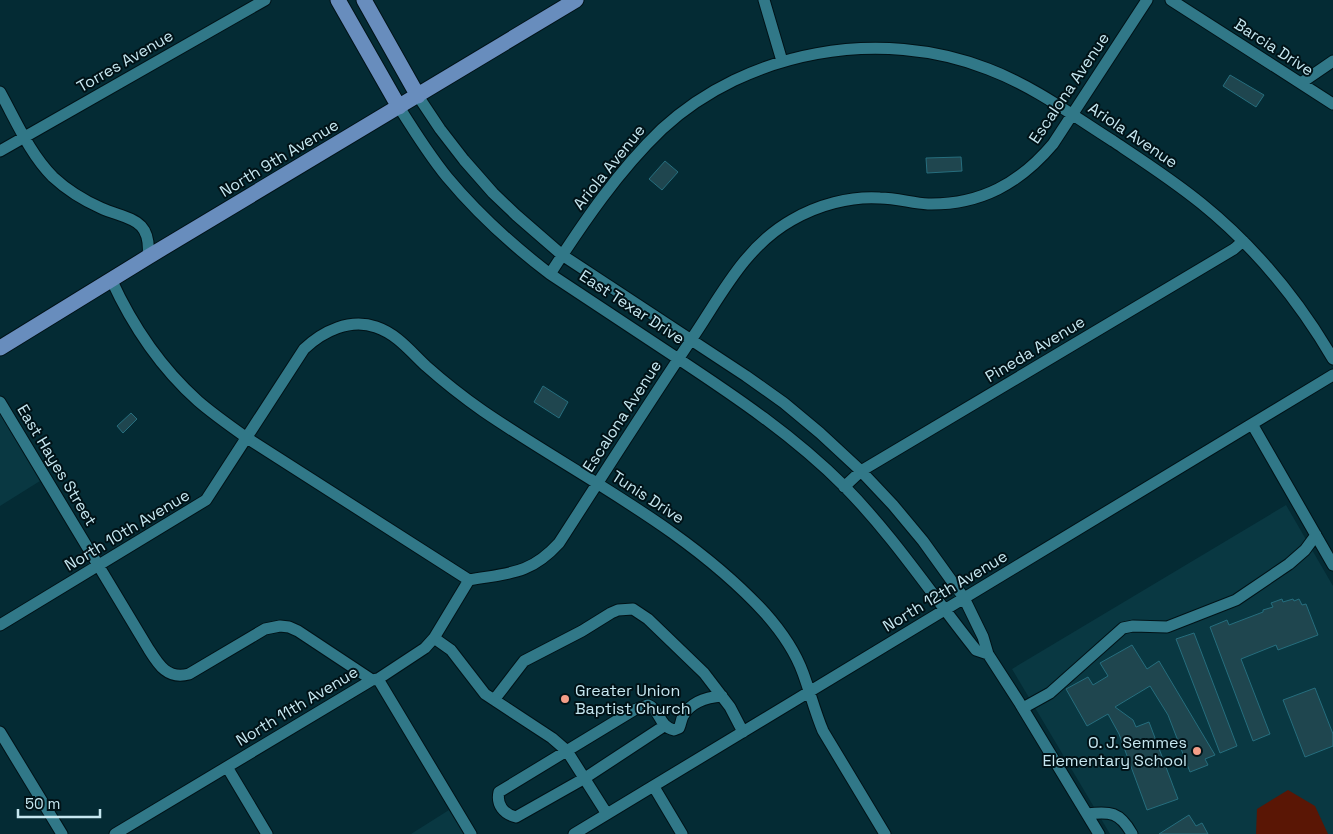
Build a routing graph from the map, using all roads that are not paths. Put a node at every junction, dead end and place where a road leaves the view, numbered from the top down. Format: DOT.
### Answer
graph roads {
  1 [pos="265,0"];
  2 [pos="338,0"];
  3 [pos="364,0"];
  4 [pos="576,0"];
  5 [pos="764,0"];
  6 [pos="1147,0"];
  7 [pos="1171,0"];
  8 [pos="782,61"];
  9 [pos="1333,61"];
  10 [pos="1301,83"];
  11 [pos="0,92"];
  12 [pos="418,96"];
  13 [pos="1333,104"];
  14 [pos="399,107"];
  15 [pos="1073,115"];
  16 [pos="25,136"];
  17 [pos="0,151"];
  18 [pos="1243,241"];
  19 [pos="562,255"];
  20 [pos="148,256"];
  21 [pos="550,274"];
  22 [pos="111,279"];
  23 [pos="692,340"];
  24 [pos="0,348"];
  25 [pos="678,359"];
  26 [pos="1333,359"];
  27 [pos="1333,375"];
  28 [pos="0,402"];
  29 [pos="1252,424"];
  30 [pos="247,438"];
  31 [pos="861,471"];
  32 [pos="598,483"];
  33 [pos="844,487"];
  34 [pos="1316,535"];
  35 [pos="1333,565"];
  36 [pos="99,566"];
  37 [pos="469,580"];
  38 [pos="964,598"];
  39 [pos="945,610"];
  40 [pos="0,625"];
  41 [pos="434,638"];
  42 [pos="988,654"];
  43 [pos="375,679"];
  44 [pos="809,692"];
  45 [pos="722,696"];
  46 [pos="494,700"];
  47 [pos="1023,708"];
  48 [pos="664,726"];
  49 [pos="0,732"];
  50 [pos="743,732"];
  51 [pos="567,751"];
  52 [pos="227,767"];
  53 [pos="585,778"];
  54 [pos="654,787"];
  55 [pos="607,814"];
  56 [pos="1087,814"];
  57 [pos="62,834"];
  58 [pos="115,834"];
  59 [pos="267,834"];
  60 [pos="471,834"];
  61 [pos="574,834"];
  62 [pos="682,834"];
  63 [pos="885,834"];
  64 [pos="1098,834"];
  65 [pos="1132,834"];
  1 -- 16 [label="street, Torres Avenue"];
  2 -- 14 [label="main road, East Texar Drive"];
  3 -- 12 [label="main road, East Texar Drive"];
  4 -- 12 [label="main road, North 9th Avenue"];
  5 -- 8 [label="street"];
  6 -- 15 [label="street, Escalona Avenue"];
  7 -- 10 [label="street, Barcia Drive"];
  8 -- 15 [label="street, Ariola Avenue"];
  8 -- 19 [label="street, Ariola Avenue"];
  9 -- 10 [label="street"];
  10 -- 13 [label="street, Barcia Drive"];
  11 -- 16 [label="street"];
  12 -- 14 [label="main road, North 9th Avenue"];
  12 -- 19 [label="street, East Texar Drive"];
  14 -- 20 [label="main road, North 9th Avenue"];
  14 -- 21 [label="street, East Texar Drive"];
  15 -- 18 [label="street, Ariola Avenue"];
  15 -- 23 [label="street, Escalona Avenue"];
  16 -- 17 [label="street, Torres Avenue"];
  16 -- 20 [label="street"];
  18 -- 26 [label="street, Ariola Avenue"];
  18 -- 31 [label="street, Pineda Avenue"];
  19 -- 21 [label="street, Ariola Avenue"];
  19 -- 23 [label="street, East Texar Drive"];
  20 -- 22 [label="main road, North 9th Avenue"];
  21 -- 25 [label="street, East Texar Drive"];
  22 -- 24 [label="main road, North 9th Avenue"];
  22 -- 30 [label="street"];
  23 -- 25 [label="street, Escalona Avenue"];
  23 -- 31 [label="street, East Texar Drive"];
  25 -- 32 [label="street, Escalona Avenue"];
  25 -- 33 [label="street, East Texar Drive"];
  27 -- 29 [label="street, North 12th Avenue"];
  28 -- 36 [label="street, East Hayes Street"];
  29 -- 34 [label="street"];
  29 -- 38 [label="street, North 12th Avenue"];
  30 -- 32 [label="street, Tunis Drive"];
  30 -- 36 [label="street, North 10th Avenue"];
  30 -- 37 [label="street"];
  31 -- 33 [label="street, Pineda Avenue"];
  31 -- 38 [label="street, East Texar Drive"];
  32 -- 37 [label="street, Escalona Avenue"];
  32 -- 44 [label="street, Tunis Drive"];
  33 -- 39 [label="street, East Texar Drive"];
  34 -- 35 [label="street"];
  34 -- 47 [label="street"];
  36 -- 40 [label="street, North 10th Avenue"];
  36 -- 43 [label="street, East Hayes Street"];
  37 -- 41 [label="street, North 11th Avenue"];
  38 -- 39 [label="street, North 12th Avenue"];
  38 -- 42 [label="street, East Texar Drive"];
  39 -- 42 [label="street, East Texar Drive"];
  39 -- 44 [label="street, North 12th Avenue"];
  41 -- 43 [label="street, North 11th Avenue"];
  41 -- 46 [label="street"];
  42 -- 47 [label="street"];
  43 -- 52 [label="street, North 11th Avenue"];
  43 -- 60 [label="street"];
  44 -- 50 [label="street, North 12th Avenue"];
  44 -- 63 [label="street, Tunis Drive"];
  45 -- 46 [label="street"];
  45 -- 48 [label="street"];
  45 -- 50 [label="street"];
  46 -- 51 [label="street"];
  47 -- 56 [label="street"];
  48 -- 51 [label="street"];
  48 -- 53 [label="street"];
  49 -- 57 [label="street"];
  50 -- 54 [label="street, North 12th Avenue"];
  51 -- 53 [label="street"];
  51 -- 53 [label="street"];
  52 -- 58 [label="street, North 11th Avenue"];
  52 -- 59 [label="street"];
  53 -- 55 [label="street"];
  54 -- 55 [label="street, North 12th Avenue"];
  54 -- 62 [label="street"];
  55 -- 61 [label="street, North 12th Avenue"];
  56 -- 64 [label="street"];
  56 -- 65 [label="street"];
}
